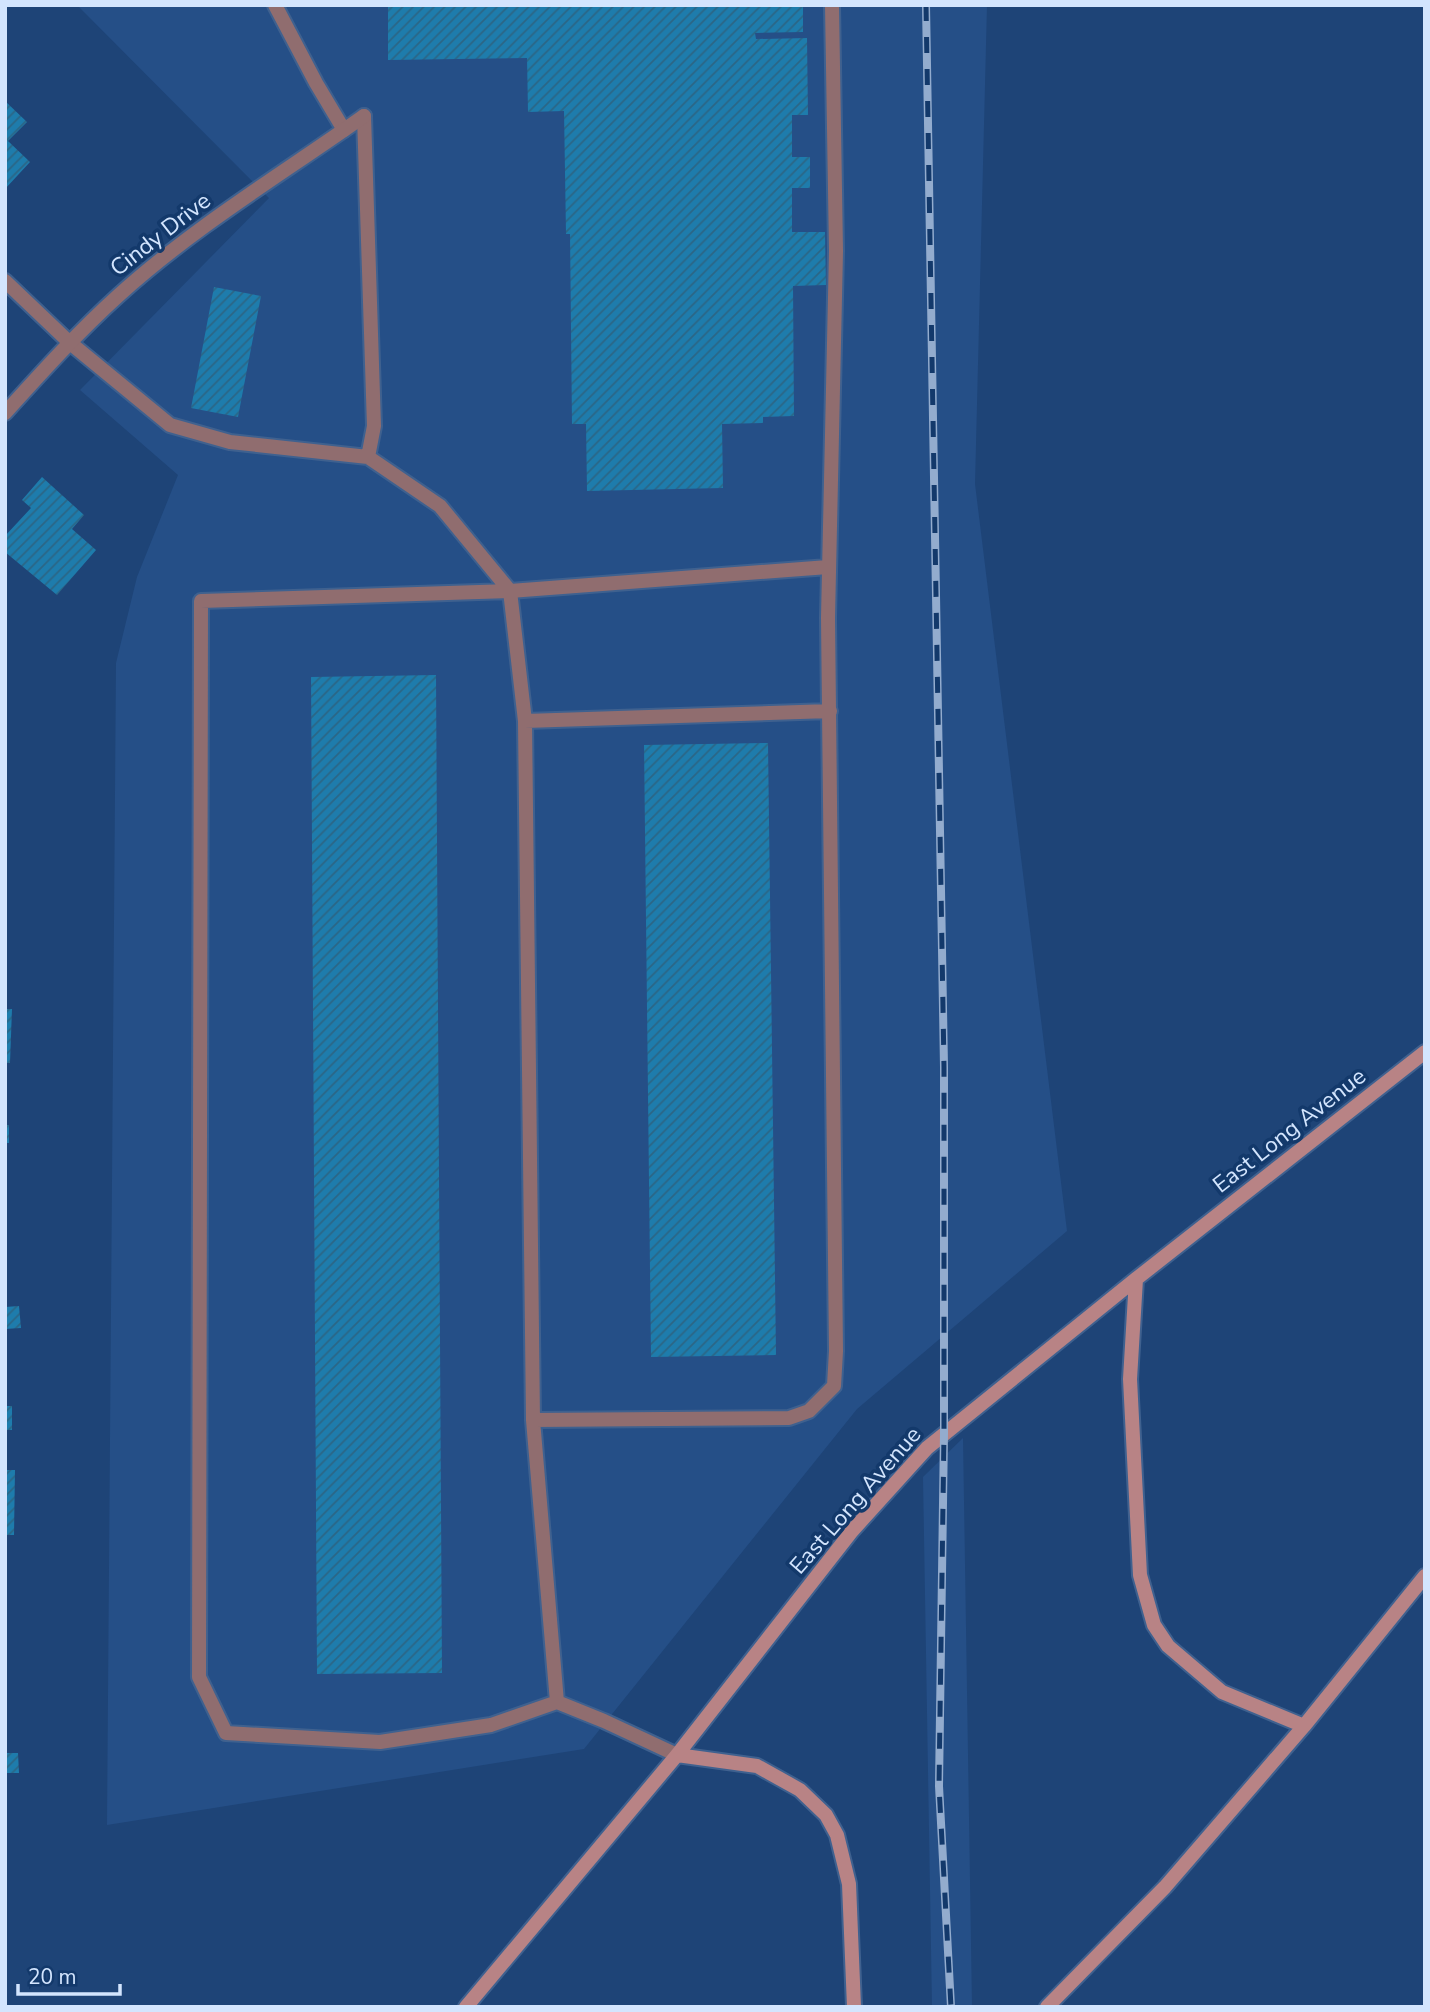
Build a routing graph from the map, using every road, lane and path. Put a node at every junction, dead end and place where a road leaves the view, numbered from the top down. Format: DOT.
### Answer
graph roads {
  1 [pos="275,5"];
  2 [pos="832,5"];
  3 [pos="344,130"];
  4 [pos="5,281"];
  5 [pos="69,342"];
  6 [pos="5,413"];
  7 [pos="368,457"];
  8 [pos="828,567"];
  9 [pos="510,591"];
  10 [pos="830,711"];
  11 [pos="525,721"];
  12 [pos="1425,1052"];
  13 [pos="1136,1279"];
  14 [pos="533,1420"];
  15 [pos="1425,1576"];
  16 [pos="557,1702"];
  17 [pos="1304,1726"];
  18 [pos="677,1755"];
  19 [pos="466,2007"];
  20 [pos="855,2007"];
  21 [pos="1047,2007"];
  1 -- 3 [label="street"];
  2 -- 8 [label="street"];
  3 -- 5 [label="street, Cindy Drive"];
  3 -- 7 [label="street, Cindy Drive"];
  4 -- 5 [label="street"];
  5 -- 6 [label="street, Cindy Drive"];
  5 -- 7 [label="street"];
  7 -- 9 [label="street"];
  8 -- 9 [label="street"];
  8 -- 10 [label="street"];
  9 -- 11 [label="street"];
  9 -- 16 [label="street"];
  10 -- 11 [label="street"];
  10 -- 14 [label="street"];
  11 -- 14 [label="street"];
  12 -- 13 [label="main road, East Long Avenue"];
  13 -- 17 [label="main road"];
  13 -- 18 [label="main road, East Long Avenue"];
  14 -- 16 [label="street"];
  15 -- 17 [label="main road"];
  16 -- 18 [label="street"];
  17 -- 21 [label="main road"];
  18 -- 19 [label="main road, East Long Avenue"];
  18 -- 20 [label="main road"];
}
